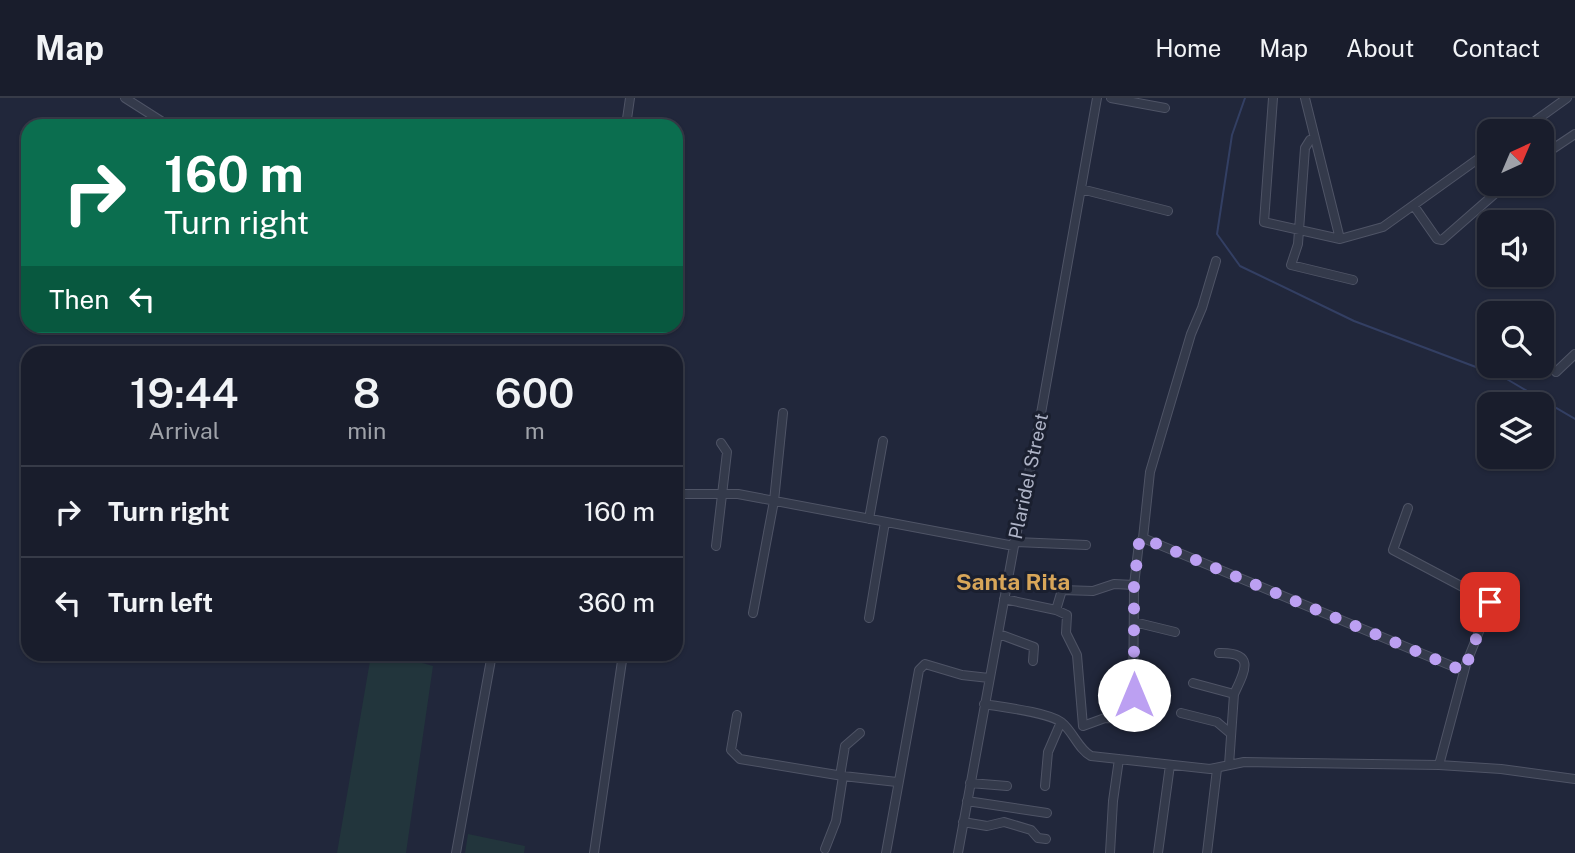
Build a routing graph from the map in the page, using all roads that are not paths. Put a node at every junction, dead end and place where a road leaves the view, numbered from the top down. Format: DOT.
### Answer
graph roads {
  1 [pos="125,98"];
  2 [pos="631,98"];
  3 [pos="1097,98"];
  4 [pos="1111,98"];
  5 [pos="1273,98"];
  6 [pos="1305,98"];
  7 [pos="1567,98"];
  8 [pos="1166,108"];
  9 [pos="158,119"];
  10 [pos="627,119"];
  11 [pos="1539,119"];
  12 [pos="1575,134"];
  13 [pos="1315,139"];
  14 [pos="1554,146"];
  15 [pos="1477,160"];
  16 [pos="1081,189"];
  17 [pos="1492,196"];
  18 [pos="1414,206"];
  19 [pos="1168,211"];
  20 [pos="1300,230"];
  21 [pos="1340,239"];
  22 [pos="1216,261"];
  23 [pos="1353,280"];
  24 [pos="1575,354"];
  25 [pos="1556,372"];
  26 [pos="783,413"];
  27 [pos="883,441"];
  28 [pos="721,443"];
  29 [pos="683,494"];
  30 [pos="724,494"];
  31 [pos="774,501"];
  32 [pos="1408,508"];
  33 [pos="869,519"];
  34 [pos="885,522"];
  35 [pos="1143,538"];
  36 [pos="1014,542"];
  37 [pos="1086,545"];
  38 [pos="716,546"];
  39 [pos="1134,585"];
  40 [pos="1004,599"];
  41 [pos="1056,610"];
  42 [pos="753,613"];
  43 [pos="869,618"];
  44 [pos="1134,622"];
  45 [pos="1175,632"];
  46 [pos="999,634"];
  47 [pos="1219,653"];
  48 [pos="491,661"];
  49 [pos="622,661"];
  50 [pos="1033,661"];
  51 [pos="1464,671"];
  52 [pos="989,678"];
  53 [pos="1193,683"];
  54 [pos="1234,694"];
  55 [pos="984,704"];
  56 [pos="1181,713"];
  57 [pos="737,715"];
  58 [pos="1061,722"];
  59 [pos="1083,726"];
  60 [pos="860,733"];
  61 [pos="1230,733"];
  62 [pos="1074,734"];
  63 [pos="1119,759"];
  64 [pos="1170,765"];
  65 [pos="1229,765"];
  66 [pos="1439,765"];
  67 [pos="1217,769"];
  68 [pos="842,776"];
  69 [pos="1575,779"];
  70 [pos="897,782"];
  71 [pos="970,783"];
  72 [pos="1007,786"];
  73 [pos="1045,786"];
  74 [pos="967,801"];
  75 [pos="1046,813"];
  76 [pos="963,822"];
  77 [pos="1046,839"];
  78 [pos="825,849"];
  79 [pos="456,853"];
  80 [pos="594,853"];
  81 [pos="886,853"];
  82 [pos="958,853"];
  83 [pos="1110,853"];
  84 [pos="1158,853"];
  85 [pos="1207,853"];
  1 -- 9 [label="street"];
  2 -- 10 [label="street"];
  3 -- 16 [label="street, Plaridel Street"];
  4 -- 8 [label="street"];
  5 -- 20 [label="street"];
  6 -- 13 [label="street"];
  7 -- 11 [label="street"];
  12 -- 14 [label="street"];
  13 -- 20 [label="street"];
  13 -- 21 [label="street"];
  15 -- 18 [label="street"];
  16 -- 19 [label="street"];
  16 -- 36 [label="street, Plaridel Street"];
  17 -- 18 [label="street"];
  18 -- 21 [label="street"];
  20 -- 21 [label="street"];
  20 -- 23 [label="street"];
  22 -- 35 [label="street"];
  24 -- 25 [label="street"];
  26 -- 31 [label="street"];
  27 -- 33 [label="street"];
  28 -- 30 [label="street"];
  29 -- 30 [label="street"];
  30 -- 31 [label="street"];
  30 -- 38 [label="street"];
  31 -- 33 [label="street"];
  31 -- 42 [label="street"];
  32 -- 51 [label="street"];
  33 -- 34 [label="street"];
  34 -- 36 [label="street"];
  34 -- 43 [label="street"];
  35 -- 39 [label="street"];
  35 -- 51 [label="street"];
  36 -- 37 [label="street"];
  36 -- 40 [label="street, Plaridel Street"];
  39 -- 41 [label="street"];
  39 -- 44 [label="street"];
  40 -- 41 [label="street"];
  40 -- 46 [label="street, Plaridel Street"];
  41 -- 59 [label="street"];
  44 -- 45 [label="street"];
  44 -- 59 [label="street"];
  46 -- 50 [label="street"];
  46 -- 52 [label="street, Plaridel Street"];
  47 -- 54 [label="street"];
  48 -- 79 [label="street"];
  49 -- 80 [label="street"];
  51 -- 66 [label="street"];
  52 -- 55 [label="street, Plaridel Street"];
  52 -- 70 [label="street"];
  53 -- 54 [label="street"];
  54 -- 61 [label="street"];
  55 -- 58 [label="street"];
  55 -- 71 [label="street, Plaridel Street"];
  56 -- 61 [label="street"];
  57 -- 68 [label="street"];
  58 -- 62 [label="street"];
  58 -- 73 [label="street"];
  59 -- 62 [label="street"];
  60 -- 68 [label="street"];
  61 -- 65 [label="street"];
  62 -- 63 [label="street"];
  63 -- 64 [label="street"];
  63 -- 83 [label="street"];
  64 -- 67 [label="street"];
  64 -- 84 [label="street"];
  65 -- 66 [label="street"];
  65 -- 67 [label="street"];
  66 -- 69 [label="street"];
  67 -- 85 [label="street"];
  68 -- 70 [label="street"];
  68 -- 78 [label="street"];
  70 -- 81 [label="street"];
  71 -- 72 [label="street"];
  71 -- 74 [label="street, Plaridel Street"];
  74 -- 75 [label="street"];
  74 -- 76 [label="street, Plaridel Street"];
  76 -- 77 [label="street"];
  76 -- 82 [label="street, Plaridel Street"];
}
